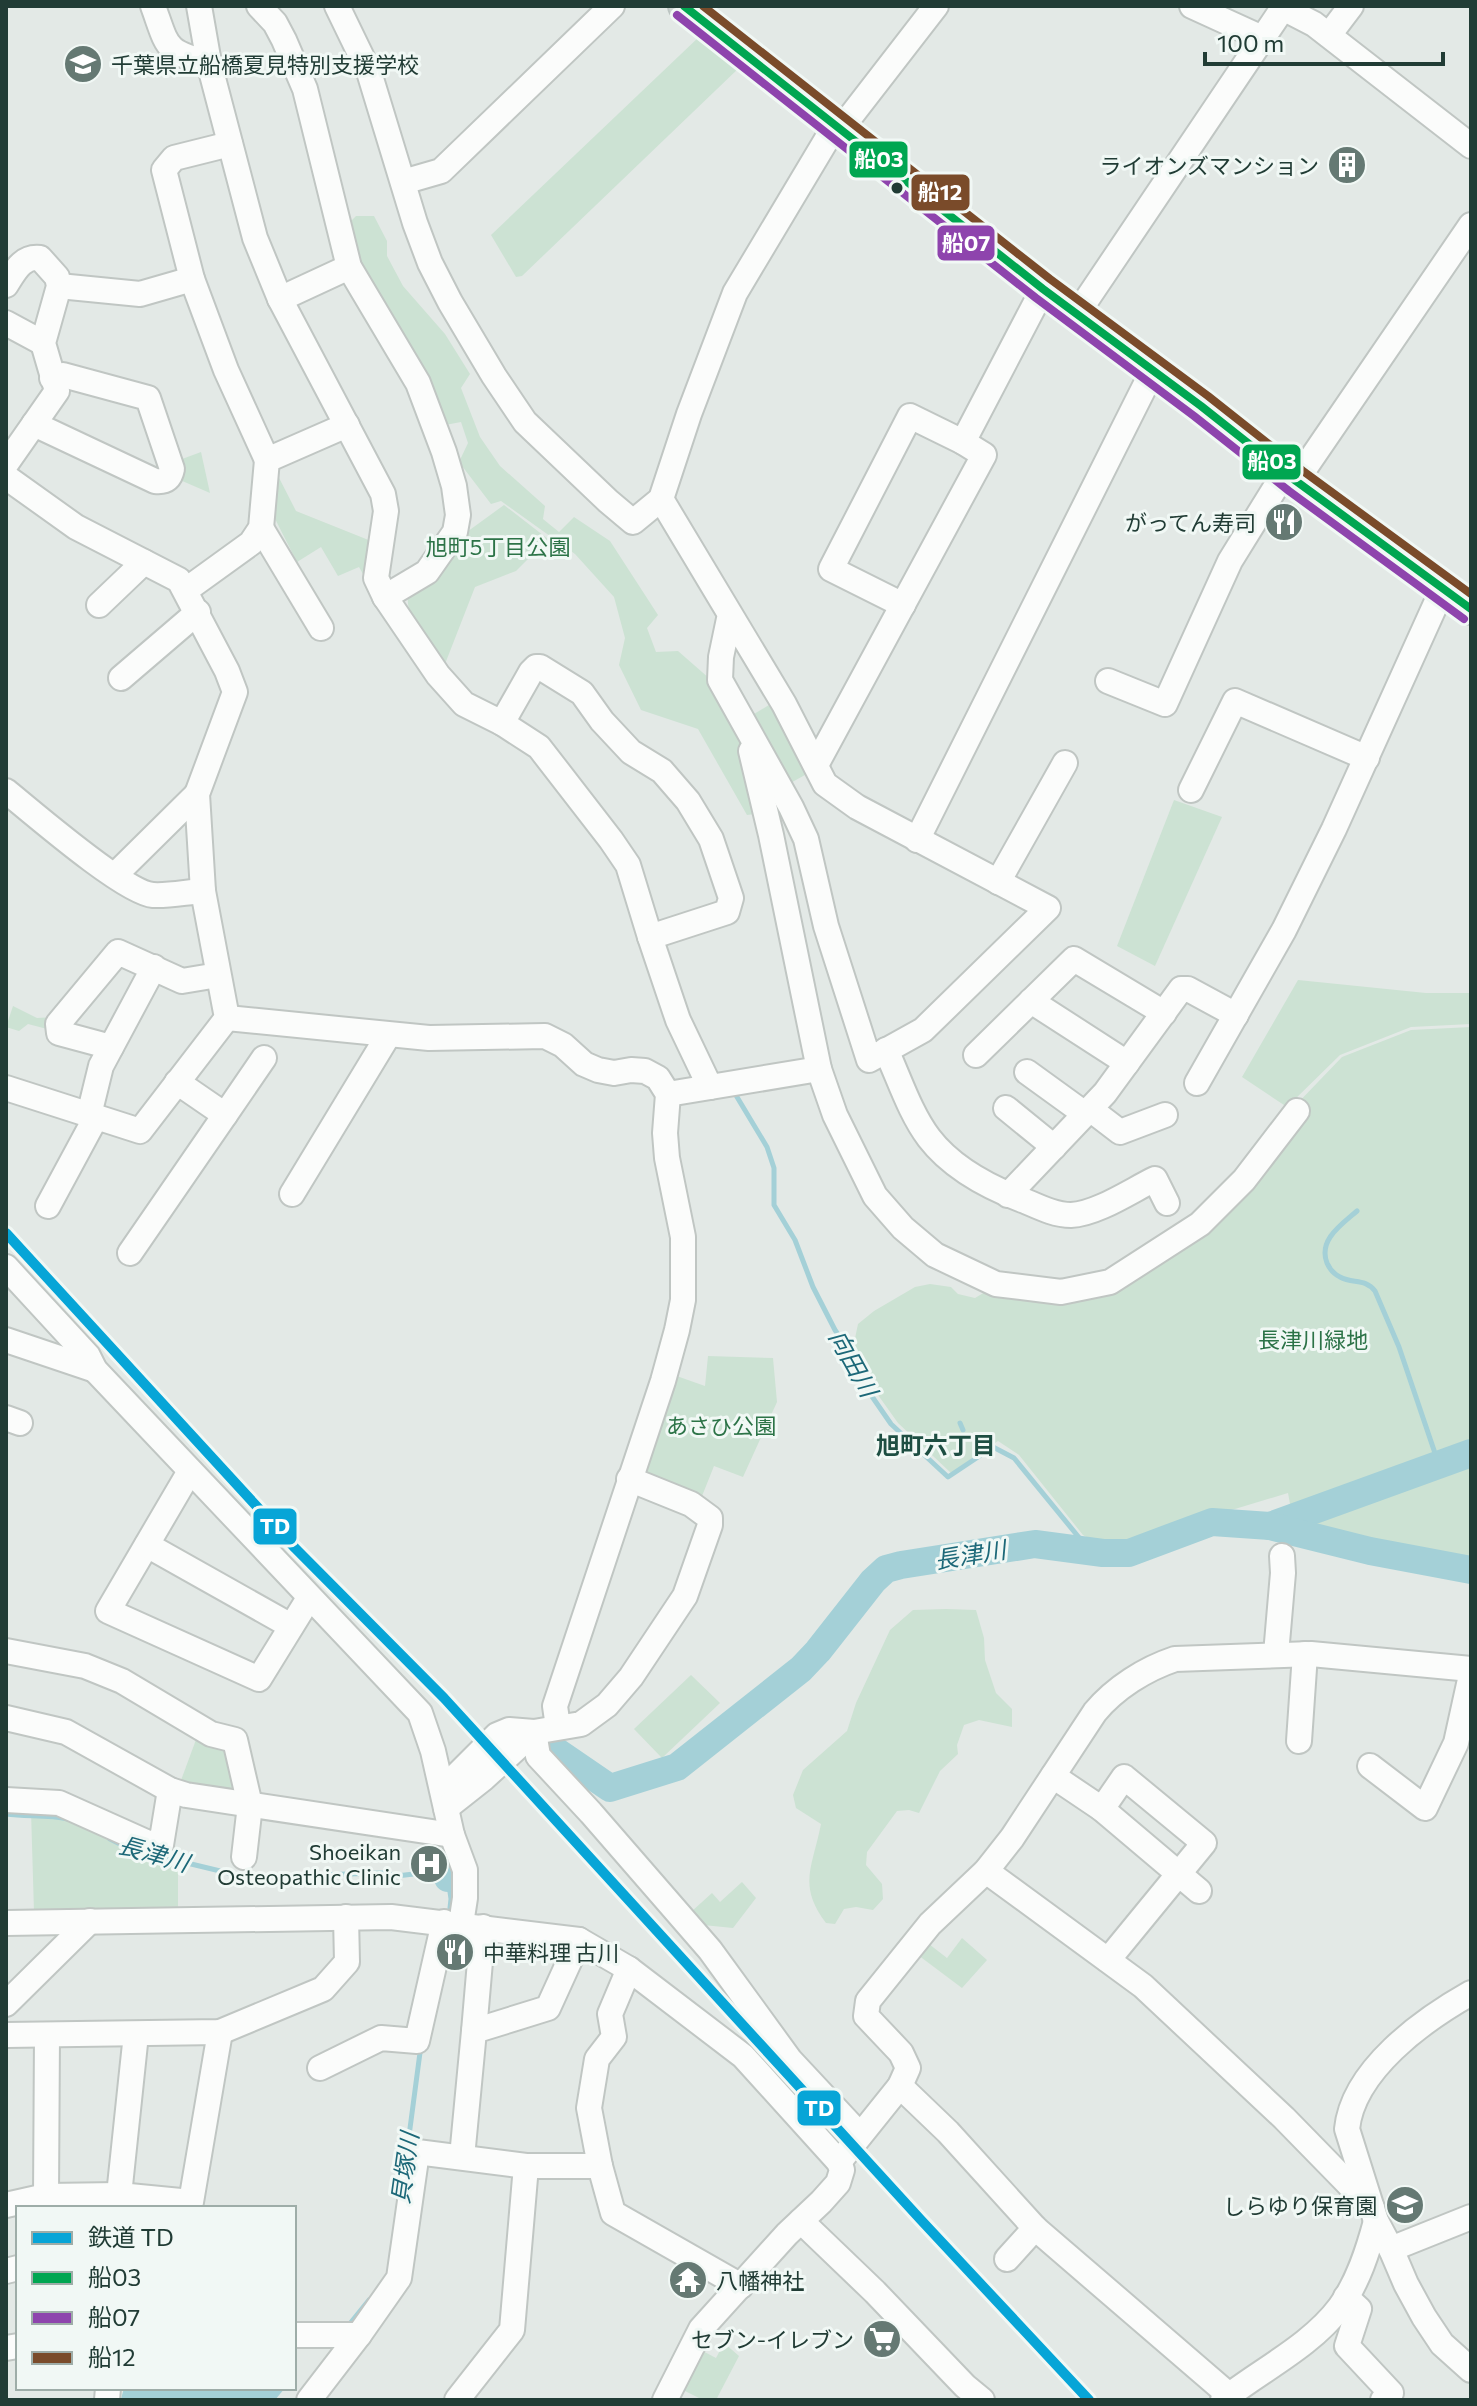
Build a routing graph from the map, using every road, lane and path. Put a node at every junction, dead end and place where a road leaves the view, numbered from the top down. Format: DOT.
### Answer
graph roads {
  1 [pos="153,6"];
  2 [pos="199,6"];
  3 [pos="259,6"];
  4 [pos="337,6"];
  5 [pos="612,6"];
  6 [pos="684,6"];
  7 [pos="936,6"];
  8 [pos="1192,6"];
  9 [pos="1351,6"];
  10 [pos="1284,7"];
  11 [pos="1329,35"];
  12 [pos="1262,38"];
  13 [pos="209,63"];
  14 [pos="838,128"];
  15 [pos="230,144"];
  16 [pos="1471,146"];
  17 [pos="403,182"];
  18 [pos="1471,225"];
  19 [pos="349,267"];
  20 [pos="192,279"];
  21 [pos="6,285"];
  22 [pos="59,286"];
  23 [pos="1043,289"];
  24 [pos="280,299"];
  25 [pos="1077,314"];
  26 [pos="6,323"];
  27 [pos="43,343"];
  28 [pos="1153,370"];
  29 [pos="52,378"];
  30 [pos="34,424"];
  31 [pos="347,425"];
  32 [pos="963,442"];
  33 [pos="267,460"];
  34 [pos="6,464"];
  35 [pos="1291,476"];
  36 [pos="6,477"];
  37 [pos="661,499"];
  38 [pos="261,528"];
  39 [pos="144,562"];
  40 [pos="1443,588"];
  41 [pos="186,590"];
  42 [pos="385,597"];
  43 [pos="99,605"];
  44 [pos="903,605"];
  45 [pos="1471,609"];
  46 [pos="198,612"];
  47 [pos="730,614"];
  48 [pos="321,628"];
  49 [pos="121,678"];
  50 [pos="1108,681"];
  51 [pos="502,723"];
  52 [pos="752,737"];
  53 [pos="1367,758"];
  54 [pos="1065,763"];
  55 [pos="816,765"];
  56 [pos="1191,790"];
  57 [pos="6,791"];
  58 [pos="197,794"];
  59 [pos="917,840"];
  60 [pos="115,875"];
  61 [pos="998,882"];
  62 [pos="203,891"];
  63 [pos="650,937"];
  64 [pos="154,967"];
  65 [pos="218,975"];
  66 [pos="1031,1001"];
  67 [pos="1164,1013"];
  68 [pos="1236,1015"];
  69 [pos="227,1018"];
  70 [pos="386,1034"];
  71 [pos="111,1047"];
  72 [pos="886,1050"];
  73 [pos="976,1055"];
  74 [pos="264,1058"];
  75 [pos="1127,1063"];
  76 [pos="819,1069"];
  77 [pos="1027,1072"];
  78 [pos="177,1082"];
  79 [pos="1197,1083"];
  80 [pos="710,1087"];
  81 [pos="6,1088"];
  82 [pos="668,1094"];
  83 [pos="1006,1108"];
  84 [pos="1297,1111"];
  85 [pos="1088,1112"];
  86 [pos="225,1115"];
  87 [pos="1165,1115"];
  88 [pos="92,1116"];
  89 [pos="1054,1147"];
  90 [pos="292,1194"];
  91 [pos="1008,1195"];
  92 [pos="1167,1203"];
  93 [pos="48,1206"];
  94 [pos="130,1253"];
  95 [pos="6,1267"];
  96 [pos="7,1345"];
  97 [pos="95,1370"];
  98 [pos="190,1471"];
  99 [pos="629,1479"];
  100 [pos="147,1545"];
  101 [pos="1282,1556"];
  102 [pos="309,1598"];
  103 [pos="291,1626"];
  104 [pos="6,1651"];
  105 [pos="1276,1654"];
  106 [pos="1305,1654"];
  107 [pos="1471,1672"];
  108 [pos="6,1718"];
  109 [pos="546,1730"];
  110 [pos="1298,1741"];
  111 [pos="1370,1766"];
  112 [pos="1053,1776"];
  113 [pos="170,1790"];
  114 [pos="444,1798"];
  115 [pos="6,1800"];
  116 [pos="250,1805"];
  117 [pos="1102,1809"];
  118 [pos="452,1835"];
  119 [pos="244,1857"];
  120 [pos="986,1871"];
  121 [pos="1179,1873"];
  122 [pos="1199,1891"];
  123 [pos="346,1917"];
  124 [pos="90,1921"];
  125 [pos="6,1923"];
  126 [pos="463,1924"];
  127 [pos="579,1940"];
  128 [pos="1108,1960"];
  129 [pos="629,1969"];
  130 [pos="1471,1993"];
  131 [pos="6,2004"];
  132 [pos="474,2031"];
  133 [pos="220,2032"];
  134 [pos="136,2034"];
  135 [pos="6,2035"];
  136 [pos="47,2035"];
  137 [pos="320,2068"];
  138 [pos="900,2086"];
  139 [pos="860,2135"];
  140 [pos="462,2157"];
  141 [pos="839,2162"];
  142 [pos="526,2166"];
  143 [pos="600,2166"];
  144 [pos="119,2195"];
  145 [pos="46,2196"];
  146 [pos="6,2205"];
  147 [pos="1374,2214"];
  148 [pos="1471,2217"];
  149 [pos="801,2221"];
  150 [pos="1035,2228"];
  151 [pos="1391,2249"];
  152 [pos="1007,2259"];
  153 [pos="741,2286"];
  154 [pos="1346,2297"];
  155 [pos="296,2335"];
  156 [pos="359,2335"];
  157 [pos="1471,2370"];
  158 [pos="1226,2398"];
  159 [pos="309,2400"];
  160 [pos="457,2400"];
  161 [pos="665,2400"];
  162 [pos="982,2400"];
  163 [pos="1383,2400"];
  1 -- 13 [label="street"];
  2 -- 13 [label="street"];
  3 -- 19 [label="street"];
  4 -- 17 [label="street"];
  5 -- 17 [label="street"];
  6 -- 14 [label="main road"];
  7 -- 14 [label="street"];
  8 -- 12 [label="street"];
  9 -- 11 [label="street"];
  10 -- 11 [label="street"];
  10 -- 12 [label="street"];
  11 -- 16 [label="street"];
  12 -- 25 [label="street"];
  13 -- 15 [label="street"];
  14 -- 23 [label="main road"];
  14 -- 37 [label="street"];
  15 -- 20 [label="street"];
  15 -- 24 [label="street"];
  17 -- 37 [label="street"];
  18 -- 35 [label="street"];
  19 -- 24 [label="street"];
  19 -- 42 [label="street"];
  20 -- 22 [label="street"];
  20 -- 33 [label="street"];
  21 -- 22 [label="street"];
  22 -- 27 [label="street"];
  23 -- 25 [label="main road"];
  23 -- 32 [label="street"];
  24 -- 31 [label="street"];
  25 -- 28 [label="main road"];
  26 -- 27 [label="street"];
  27 -- 29 [label="street"];
  28 -- 35 [label="main road"];
  28 -- 59 [label="street"];
  29 -- 30 [label="street"];
  29 -- 30 [label="street"];
  30 -- 34 [label="street"];
  31 -- 33 [label="street"];
  31 -- 42 [label="street"];
  32 -- 44 [label="street"];
  32 -- 44 [label="street"];
  33 -- 38 [label="street"];
  35 -- 40 [label="main road"];
  35 -- 50 [label="street"];
  36 -- 39 [label="street"];
  37 -- 47 [label="street"];
  38 -- 41 [label="street"];
  38 -- 48 [label="street"];
  39 -- 41 [label="street"];
  39 -- 43 [label="street"];
  40 -- 45 [label="main road"];
  40 -- 53 [label="street"];
  41 -- 46 [label="street"];
  42 -- 51 [label="street"];
  44 -- 55 [label="street"];
  46 -- 49 [label="street"];
  46 -- 58 [label="street"];
  47 -- 52 [label="street"];
  47 -- 55 [label="street"];
  51 -- 63 [label="street"];
  51 -- 63 [label="street"];
  52 -- 72 [label="street"];
  52 -- 76 [label="street"];
  53 -- 56 [label="street"];
  53 -- 68 [label="street"];
  54 -- 61 [label="street"];
  55 -- 59 [label="street"];
  57 -- 60 [label="street"];
  58 -- 60 [label="street"];
  58 -- 62 [label="street"];
  59 -- 61 [label="street"];
  60 -- 62 [label="street"];
  61 -- 72 [label="street"];
  62 -- 65 [label="street"];
  63 -- 80 [label="street"];
  64 -- 65 [label="street"];
  64 -- 71 [label="street"];
  64 -- 71 [label="street"];
  65 -- 69 [label="street"];
  66 -- 67 [label="street"];
  66 -- 73 [label="street"];
  66 -- 75 [label="street"];
  67 -- 68 [label="street"];
  67 -- 75 [label="street"];
  68 -- 79 [label="street"];
  69 -- 70 [label="street"];
  69 -- 78 [label="street"];
  70 -- 82 [label="street"];
  70 -- 90 [label="street"];
  71 -- 88 [label="street"];
  72 -- 91 [label="street"];
  74 -- 86 [label="street"];
  75 -- 85 [label="street"];
  76 -- 80 [label="street"];
  76 -- 84 [label="street"];
  77 -- 85 [label="street"];
  78 -- 86 [label="street"];
  78 -- 88 [label="street"];
  80 -- 82 [label="street"];
  81 -- 88 [label="street"];
  82 -- 99 [label="street"];
  83 -- 89 [label="street"];
  85 -- 87 [label="street"];
  85 -- 89 [label="street"];
  86 -- 94 [label="street"];
  88 -- 93 [label="street"];
  89 -- 91 [label="street"];
  91 -- 92 [label="street"];
  95 -- 97 [label="street"];
  96 -- 97 [label="street"];
  97 -- 98 [label="street"];
  98 -- 100 [label="street"];
  98 -- 102 [label="street"];
  99 -- 109 [label="street"];
  99 -- 109 [label="street"];
  100 -- 103 [label="street"];
  100 -- 103 [label="street"];
  101 -- 105 [label="street"];
  102 -- 103 [label="street"];
  102 -- 114 [label="street"];
  104 -- 116 [label="street"];
  105 -- 106 [label="street"];
  105 -- 112 [label="street"];
  106 -- 107 [label="street"];
  106 -- 110 [label="street"];
  107 -- 111 [label="street"];
  108 -- 113 [label="street"];
  109 -- 114 [label="street"];
  109 -- 139 [label="street"];
  112 -- 117 [label="street"];
  112 -- 120 [label="street"];
  113 -- 115 [label="street"];
  113 -- 116 [label="street"];
  114 -- 118 [label="street"];
  116 -- 118 [label="street"];
  116 -- 119 [label="street"];
  117 -- 121 [label="street"];
  117 -- 121 [label="street"];
  118 -- 126 [label="street"];
  120 -- 128 [label="street"];
  120 -- 138 [label="street"];
  121 -- 122 [label="street"];
  121 -- 128 [label="street"];
  123 -- 124 [label="street"];
  123 -- 126 [label="street"];
  123 -- 133 [label="street"];
  124 -- 125 [label="street"];
  124 -- 131 [label="street"];
  126 -- 127 [label="street"];
  126 -- 132 [label="street"];
  126 -- 137 [label="street"];
  127 -- 129 [label="street"];
  127 -- 132 [label="street"];
  128 -- 147 [label="street"];
  129 -- 141 [label="street"];
  129 -- 143 [label="street"];
  130 -- 147 [label="street"];
  132 -- 140 [label="street"];
  133 -- 134 [label="street"];
  133 -- 144 [label="street"];
  134 -- 136 [label="street"];
  134 -- 144 [label="street"];
  135 -- 136 [label="street"];
  136 -- 145 [label="street"];
  138 -- 139 [label="street"];
  138 -- 150 [label="street"];
  139 -- 141 [label="street"];
  140 -- 142 [label="street"];
  140 -- 156 [label="street"];
  141 -- 149 [label="street"];
  142 -- 143 [label="street"];
  142 -- 160 [label="street"];
  143 -- 153 [label="street"];
  144 -- 145 [label="street"];
  145 -- 146 [label="street"];
  147 -- 151 [label="street"];
  147 -- 154 [label="street"];
  148 -- 151 [label="street"];
  149 -- 153 [label="street"];
  149 -- 162 [label="street"];
  150 -- 152 [label="street"];
  150 -- 158 [label="street"];
  151 -- 157 [label="street"];
  153 -- 161 [label="street"];
  154 -- 158 [label="street"];
  154 -- 163 [label="street"];
  155 -- 156 [label="street"];
  156 -- 159 [label="street"];
}
